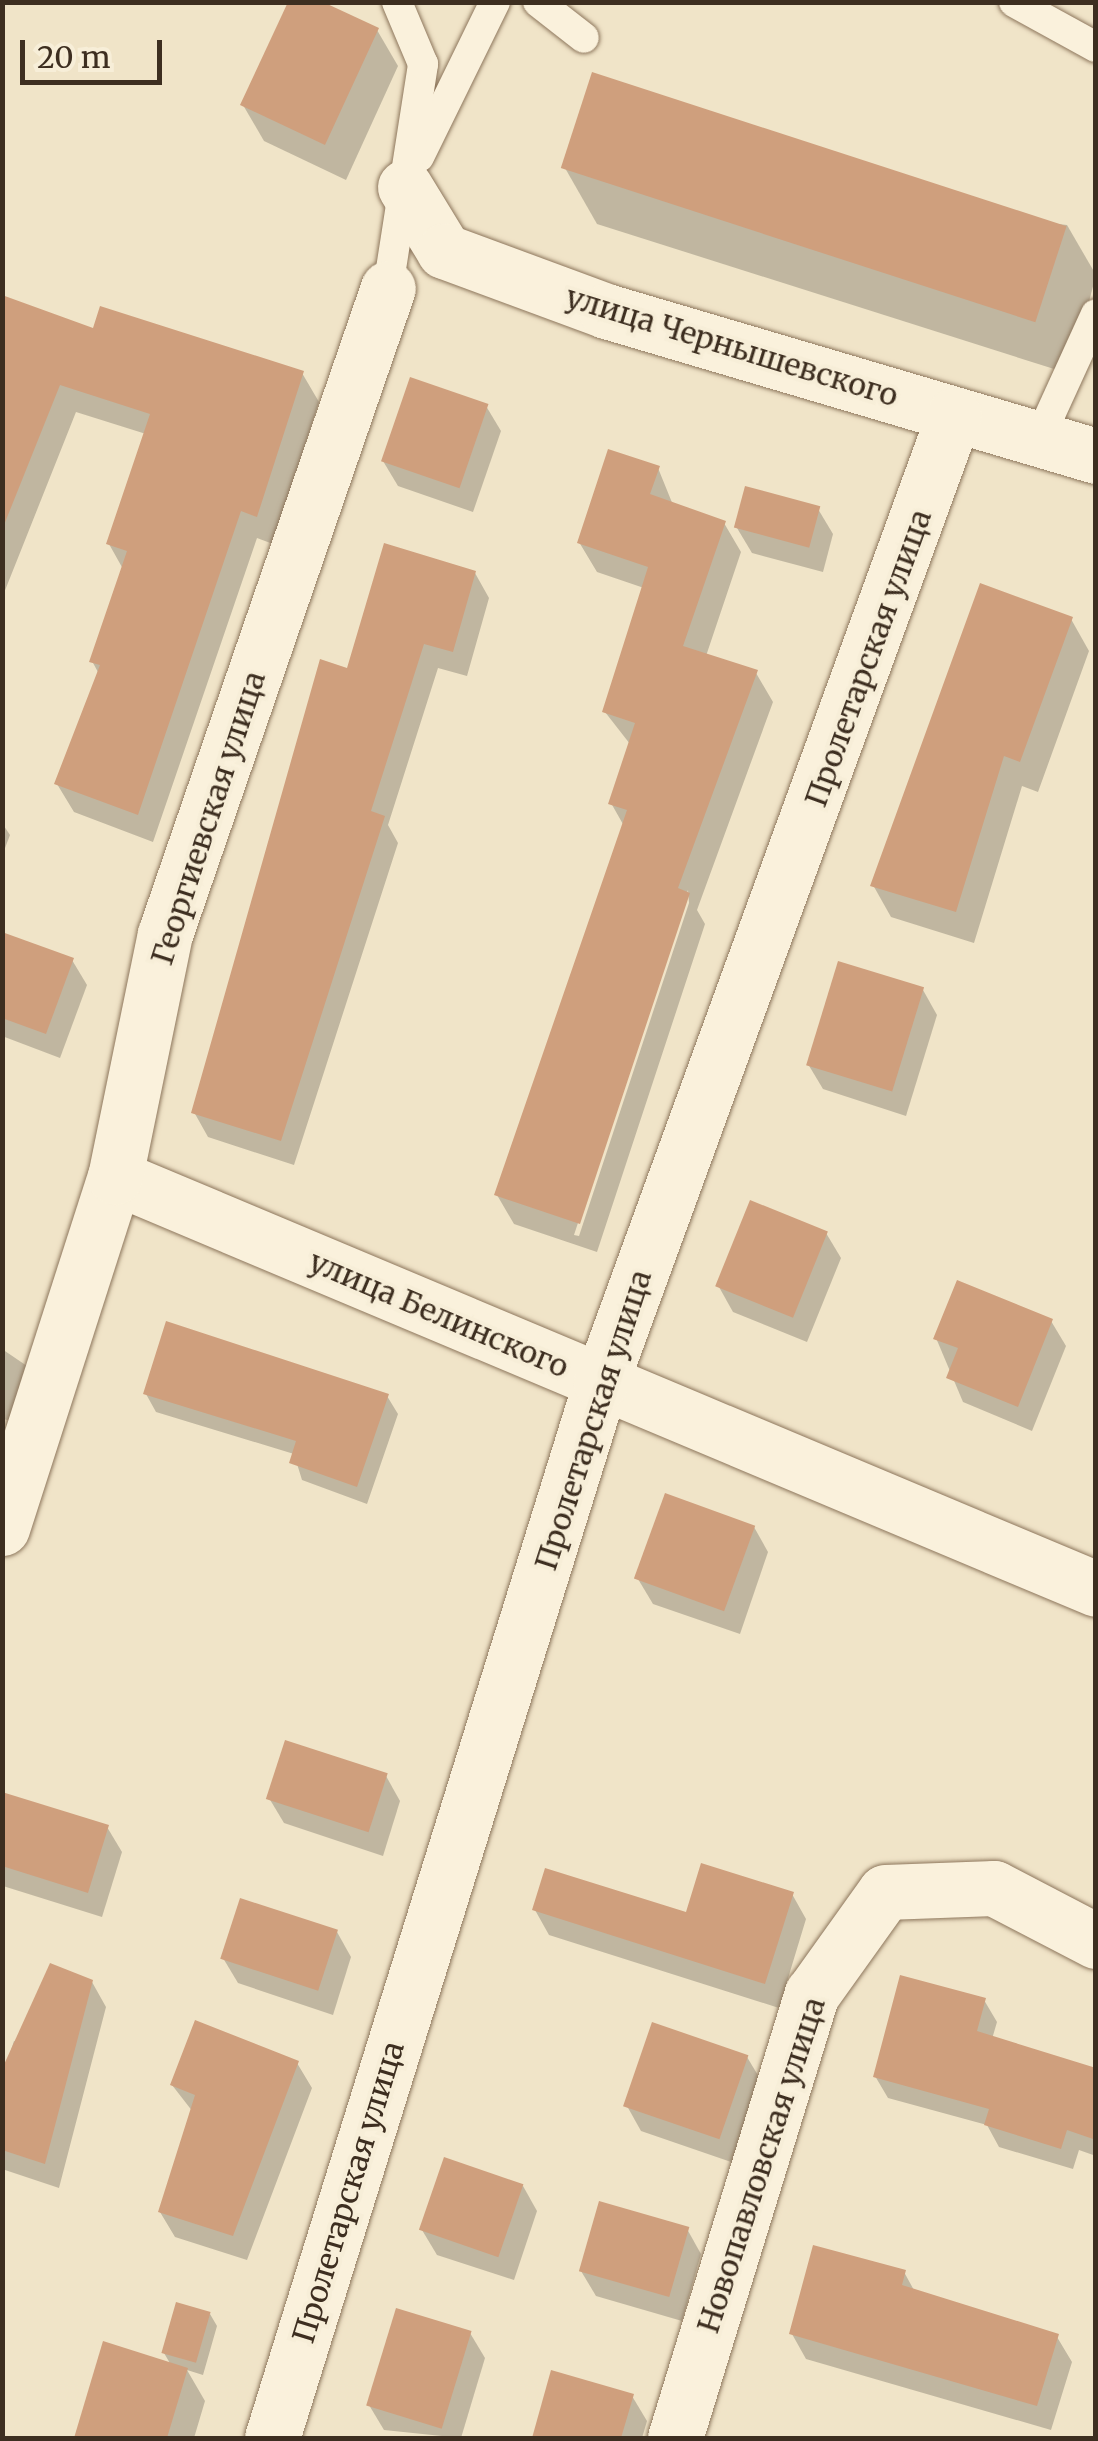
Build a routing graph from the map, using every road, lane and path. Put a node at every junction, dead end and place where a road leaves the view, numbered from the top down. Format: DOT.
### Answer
graph roads {
  1 [pos="396,2"];
  2 [pos="495,2"];
  3 [pos="538,2"];
  4 [pos="1014,2"];
  5 [pos="584,38"];
  6 [pos="1096,47"];
  7 [pos="406,187"];
  8 [pos="388,288"];
  9 [pos="1096,314"];
  10 [pos="954,414"];
  11 [pos="1039,440"];
  12 [pos="1096,456"];
  13 [pos="115,1177"];
  14 [pos="601,1382"];
  15 [pos="2,1528"];
  16 [pos="1096,1589"];
  17 [pos="1096,1941"];
  18 [pos="272,2438"];
  19 [pos="675,2438"];
  1 -- 7 [label="lane"];
  2 -- 7 [label="lane"];
  3 -- 5 [label="lane"];
  4 -- 6 [label="lane"];
  7 -- 8 [label="lane"];
  7 -- 10 [label="street, улица Чернышевского"];
  8 -- 13 [label="street, Георгиевская улица"];
  9 -- 11 [label="lane"];
  10 -- 11 [label="street, улица Чернышевского"];
  10 -- 14 [label="street, Пролетарская улица"];
  11 -- 12 [label="street, улица Чернышевского"];
  13 -- 14 [label="street, улица Белинского"];
  13 -- 15 [label="street, Георгиевская улица"];
  14 -- 16 [label="street, улица Белинского"];
  14 -- 18 [label="street, Пролетарская улица"];
  17 -- 19 [label="street, Новопавловская улица"];
}
